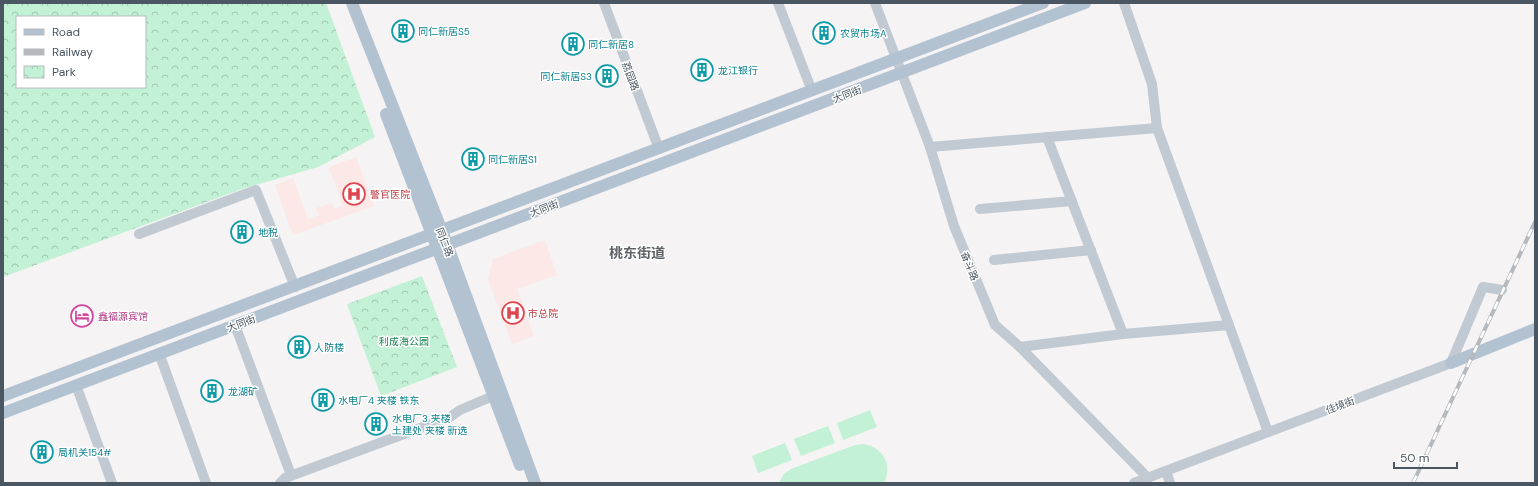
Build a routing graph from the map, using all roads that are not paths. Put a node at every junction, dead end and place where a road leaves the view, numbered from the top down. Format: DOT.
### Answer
graph roads {
  1 [pos="344,3"];
  2 [pos="352,3"];
  3 [pos="604,3"];
  4 [pos="778,3"];
  5 [pos="875,3"];
  6 [pos="1043,3"];
  7 [pos="1085,3"];
  8 [pos="1124,3"];
  9 [pos="897,59"];
  10 [pos="903,73"];
  11 [pos="812,91"];
  12 [pos="1157,128"];
  13 [pos="1047,137"];
  14 [pos="930,147"];
  15 [pos="659,149"];
  16 [pos="1072,201"];
  17 [pos="980,209"];
  18 [pos="436,233"];
  19 [pos="139,234"];
  20 [pos="442,246"];
  21 [pos="1091,250"];
  22 [pos="994,260"];
  23 [pos="295,287"];
  24 [pos="1502,290"];
  25 [pos="1229,325"];
  26 [pos="235,326"];
  27 [pos="1535,329"];
  28 [pos="1123,334"];
  29 [pos="1020,347"];
  30 [pos="159,353"];
  31 [pos="1450,363"];
  32 [pos="76,385"];
  33 [pos="3,396"];
  34 [pos="494,396"];
  35 [pos="3,413"];
  36 [pos="1268,432"];
  37 [pos="1166,471"];
  38 [pos="291,475"];
  39 [pos="1148,478"];
  40 [pos="112,483"];
  41 [pos="206,483"];
  42 [pos="280,483"];
  43 [pos="526,483"];
  44 [pos="535,483"];
  45 [pos="1134,483"];
  46 [pos="1170,483"];
  1 -- 18 [label="main road, 同仁路"];
  2 -- 18 [label="main road, 同仁路"];
  3 -- 15 [label="street, 荔园路"];
  4 -- 11 [label="street"];
  5 -- 9 [label="street, 奋斗路"];
  6 -- 9 [label="main road, 大同街"];
  7 -- 10 [label="main road, 大同街"];
  8 -- 12 [label="street"];
  9 -- 10 [label="street, 奋斗路"];
  9 -- 11 [label="main road, 大同街"];
  10 -- 14 [label="street, 奋斗路"];
  10 -- 20 [label="main road, 大同街"];
  11 -- 15 [label="main road, 大同街"];
  12 -- 13 [label="street"];
  12 -- 25 [label="street"];
  13 -- 14 [label="street"];
  13 -- 16 [label="street"];
  14 -- 29 [label="street, 奋斗路"];
  15 -- 18 [label="main road, 大同街"];
  16 -- 17 [label="street"];
  16 -- 21 [label="street"];
  18 -- 20 [label="main road, 同仁路"];
  18 -- 23 [label="main road, 大同街"];
  19 -- 23 [label="street"];
  20 -- 26 [label="main road, 大同街"];
  20 -- 34 [label="main road, 同仁路"];
  20 -- 44 [label="main road, 同仁路"];
  21 -- 22 [label="street"];
  21 -- 28 [label="street"];
  23 -- 33 [label="main road, 大同街"];
  24 -- 31 [label="street"];
  25 -- 28 [label="street"];
  25 -- 36 [label="street"];
  26 -- 30 [label="main road, 大同街"];
  26 -- 38 [label="street"];
  27 -- 31 [label="main road"];
  28 -- 29 [label="street"];
  29 -- 39 [label="street, 奋斗路"];
  30 -- 32 [label="main road, 大同街"];
  30 -- 41 [label="street"];
  31 -- 36 [label="street, 佳境街"];
  32 -- 35 [label="main road, 大同街"];
  32 -- 40 [label="street"];
  34 -- 38 [label="street"];
  34 -- 43 [label="main road, 同仁路"];
  36 -- 37 [label="street, 佳境街"];
  37 -- 39 [label="street, 佳境街"];
  37 -- 46 [label="street"];
  38 -- 42 [label="street"];
  39 -- 45 [label="street, 佳境街"];
}
